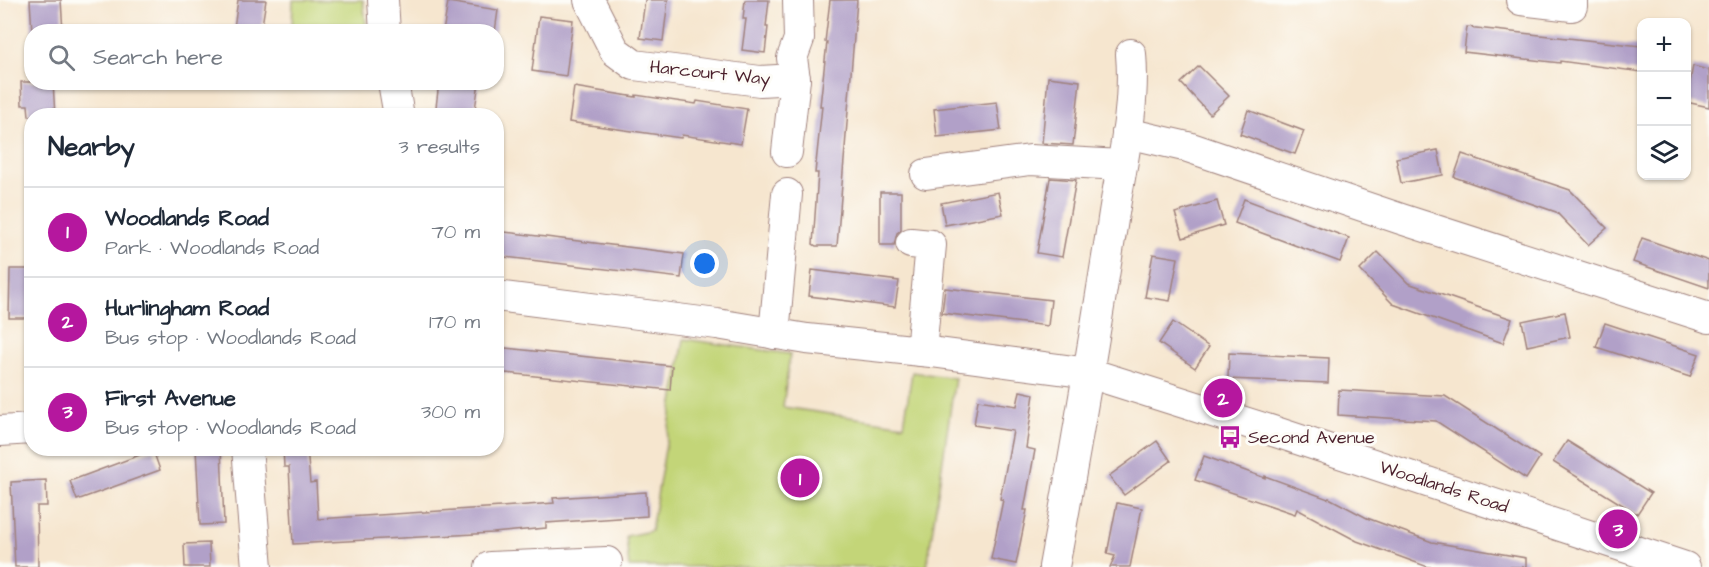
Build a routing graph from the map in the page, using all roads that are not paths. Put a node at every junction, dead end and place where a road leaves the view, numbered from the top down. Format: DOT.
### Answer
graph roads {
  1 [pos="383,0"];
  2 [pos="589,0"];
  3 [pos="798,0"];
  4 [pos="1521,0"];
  5 [pos="1572,0"];
  6 [pos="384,24"];
  7 [pos="1131,54"];
  8 [pos="795,79"];
  9 [pos="394,90"];
  10 [pos="398,108"];
  11 [pos="1127,133"];
  12 [pos="787,152"];
  13 [pos="1121,165"];
  14 [pos="926,174"];
  15 [pos="787,194"];
  16 [pos="910,243"];
  17 [pos="504,297"];
  18 [pos="1709,318"];
  19 [pos="774,334"];
  20 [pos="921,351"];
  21 [pos="1089,374"];
  22 [pos="24,430"];
  23 [pos="0,431"];
  24 [pos="248,456"];
  25 [pos="607,562"];
  26 [pos="258,567"];
  27 [pos="490,567"];
  28 [pos="1054,567"];
  29 [pos="1685,567"];
  1 -- 6 [label="street"];
  2 -- 8 [label="street, Harcourt Way"];
  3 -- 8 [label="street, Harcourt Way"];
  4 -- 5 [label="street"];
  7 -- 11 [label="street"];
  8 -- 12 [label="street, Harcourt Way"];
  9 -- 10 [label="street"];
  11 -- 13 [label="street"];
  11 -- 18 [label="street"];
  13 -- 14 [label="street"];
  13 -- 21 [label="street"];
  15 -- 19 [label="street"];
  16 -- 20 [label="street"];
  17 -- 19 [label="street, Woodlands Road"];
  19 -- 20 [label="street, Woodlands Road"];
  20 -- 21 [label="street, Woodlands Road"];
  21 -- 28 [label="street"];
  21 -- 29 [label="street, Woodlands Road"];
  22 -- 23 [label="street"];
  24 -- 26 [label="street"];
  25 -- 27 [label="street"];
}
